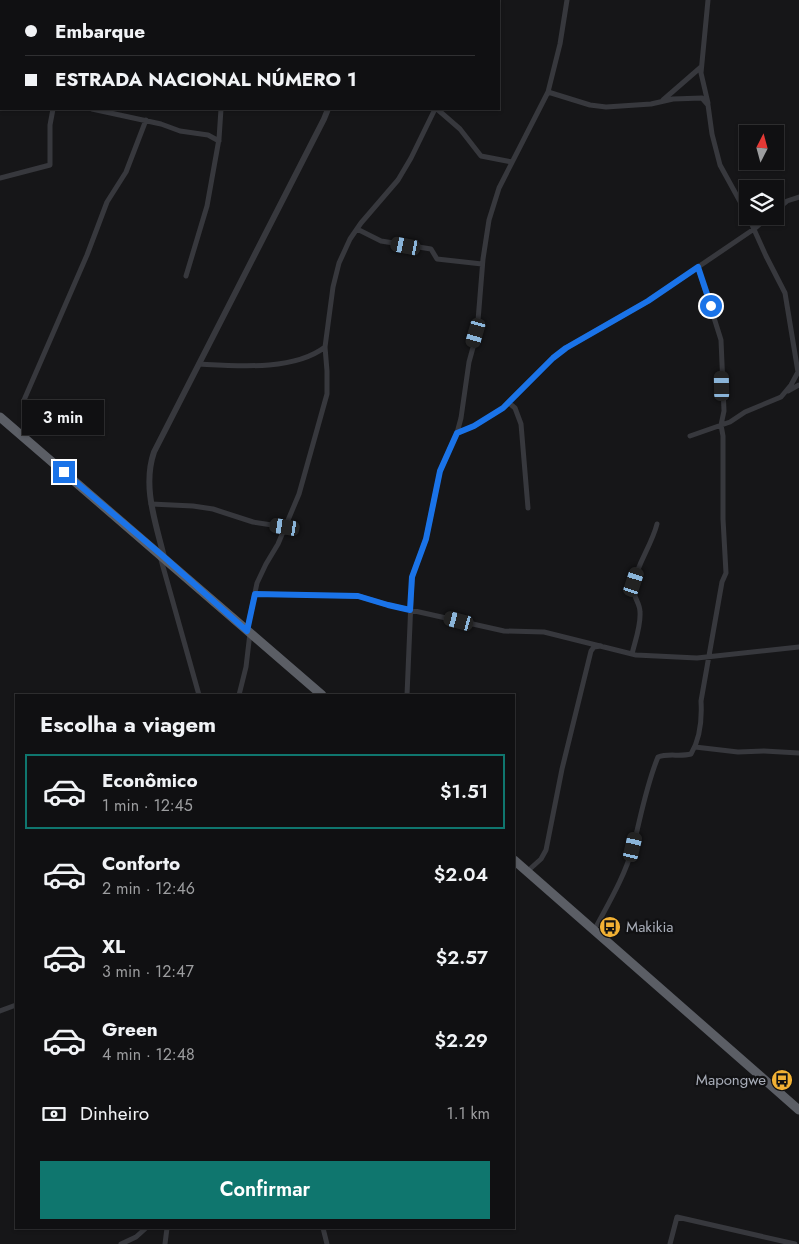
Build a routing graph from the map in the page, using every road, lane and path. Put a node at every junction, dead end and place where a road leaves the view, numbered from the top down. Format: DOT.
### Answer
graph roads {
  1 [pos="567,0"];
  2 [pos="708,0"];
  3 [pos="701,67"];
  4 [pos="548,92"];
  5 [pos="661,101"];
  6 [pos="708,105"];
  7 [pos="53,110"];
  8 [pos="97,110"];
  9 [pos="221,110"];
  10 [pos="328,110"];
  11 [pos="435,110"];
  12 [pos="437,110"];
  13 [pos="146,120"];
  14 [pos="219,126"];
  15 [pos="208,135"];
  16 [pos="219,141"];
  17 [pos="512,162"];
  18 [pos="0,178"];
  19 [pos="799,197"];
  20 [pos="739,200"];
  21 [pos="784,203"];
  22 [pos="752,225"];
  23 [pos="758,225"];
  24 [pos="357,229"];
  25 [pos="754,229"];
  26 [pos="482,264"];
  27 [pos="698,267"];
  28 [pos="186,276"];
  29 [pos="325,347"];
  30 [pos="199,364"];
  31 [pos="799,386"];
  32 [pos="787,391"];
  33 [pos="24,400"];
  34 [pos="509,403"];
  35 [pos="0,417"];
  36 [pos="721,425"];
  37 [pos="457,433"];
  38 [pos="690,436"];
  39 [pos="151,504"];
  40 [pos="528,508"];
  41 [pos="657,524"];
  42 [pos="285,527"];
  43 [pos="162,555"];
  44 [pos="255,594"];
  45 [pos="410,610"];
  46 [pos="249,632"];
  47 [pos="602,646"];
  48 [pos="799,647"];
  49 [pos="632,654"];
  50 [pos="709,657"];
  51 [pos="199,694"];
  52 [pos="239,694"];
  53 [pos="321,694"];
  54 [pos="407,694"];
  55 [pos="695,747"];
  56 [pos="799,753"];
  57 [pos="515,861"];
  58 [pos="531,868"];
  59 [pos="597,924"];
  60 [pos="15,1005"];
  61 [pos="0,1011"];
  62 [pos="799,1110"];
  63 [pos="145,1229"];
  64 [pos="167,1229"];
  65 [pos="323,1229"];
  66 [pos="121,1244"];
  67 [pos="165,1244"];
  68 [pos="327,1244"];
  69 [pos="670,1244"];
  70 [pos="795,1244"];
  1 -- 4 [label="street"];
  2 -- 3 [label="street"];
  3 -- 5 [label="street"];
  3 -- 6 [label="street"];
  4 -- 5 [label="street"];
  4 -- 17 [label="street"];
  5 -- 6 [label="street"];
  6 -- 20 [label="street"];
  7 -- 18 [label="street"];
  8 -- 13 [label="street"];
  9 -- 14 [label="street"];
  10 -- 30 [label="street"];
  11 -- 24 [label="street"];
  12 -- 17 [label="street"];
  13 -- 15 [label="street"];
  13 -- 33 [label="street"];
  14 -- 15 [label="street"];
  14 -- 16 [label="street"];
  15 -- 16 [label="street"];
  16 -- 28 [label="street"];
  17 -- 26 [label="street"];
  19 -- 21 [label="street"];
  22 -- 25 [label="street"];
  23 -- 25 [label="street"];
  24 -- 26 [label="street"];
  24 -- 29 [label="street"];
  25 -- 27 [label="street"];
  25 -- 32 [label="street"];
  26 -- 37 [label="street"];
  27 -- 34 [label="street"];
  27 -- 36 [label="street"];
  29 -- 30 [label="street"];
  29 -- 42 [label="street"];
  30 -- 39 [label="street"];
  31 -- 32 [label="street"];
  32 -- 36 [label="street"];
  34 -- 37 [label="street"];
  34 -- 40 [label="street"];
  35 -- 43 [label="highway"];
  36 -- 38 [label="street"];
  36 -- 50 [label="street"];
  37 -- 45 [label="street"];
  39 -- 42 [label="street"];
  39 -- 43 [label="street"];
  41 -- 49 [label="street"];
  42 -- 44 [label="street"];
  43 -- 46 [label="highway"];
  43 -- 51 [label="street"];
  44 -- 45 [label="street"];
  44 -- 46 [label="street"];
  45 -- 47 [label="street"];
  45 -- 54 [label="street"];
  46 -- 52 [label="street"];
  46 -- 53 [label="highway"];
  47 -- 49 [label="street"];
  47 -- 58 [label="street"];
  48 -- 50 [label="street"];
  49 -- 50 [label="street"];
  50 -- 55 [label="street"];
  55 -- 56 [label="street"];
  55 -- 59 [label="street"];
  57 -- 62 [label="highway"];
  60 -- 61 [label="street"];
  63 -- 66 [label="street"];
  64 -- 67 [label="street"];
  65 -- 68 [label="street"];
  69 -- 70 [label="street"];
}
